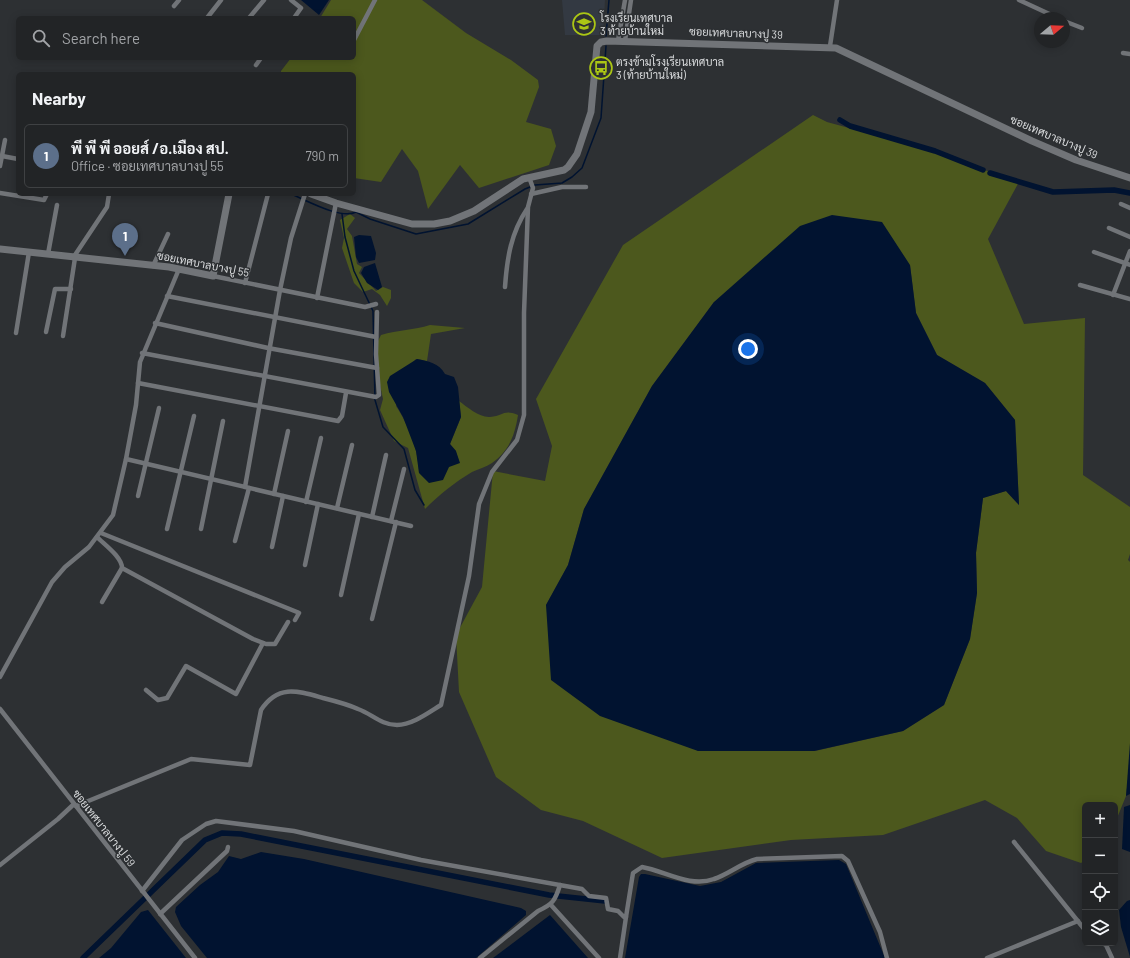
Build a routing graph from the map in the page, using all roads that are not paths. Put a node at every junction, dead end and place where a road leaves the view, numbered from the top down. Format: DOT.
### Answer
graph roads {
  1 [pos="178,0"];
  2 [pos="221,0"];
  3 [pos="264,0"];
  4 [pos="291,0"];
  5 [pos="375,0"];
  6 [pos="625,0"];
  7 [pos="631,0"];
  8 [pos="837,0"];
  9 [pos="1019,0"];
  10 [pos="174,6"];
  11 [pos="1045,12"];
  12 [pos="209,16"];
  13 [pos="251,16"];
  14 [pos="295,16"];
  15 [pos="1070,23"];
  16 [pos="1082,28"];
  17 [pos="356,36"];
  18 [pos="622,41"];
  19 [pos="830,46"];
  20 [pos="1123,53"];
  21 [pos="1130,54"];
  22 [pos="260,60"];
  23 [pos="256,65"];
  24 [pos="5,140"];
  25 [pos="2,156"];
  26 [pos="16,159"];
  27 [pos="0,166"];
  28 [pos="1130,178"];
  29 [pos="531,183"];
  30 [pos="586,187"];
  31 [pos="0,193"];
  32 [pos="531,194"];
  33 [pos="16,196"];
  34 [pos="19,196"];
  35 [pos="46,196"];
  36 [pos="109,196"];
  37 [pos="229,196"];
  38 [pos="267,196"];
  39 [pos="304,196"];
  40 [pos="316,196"];
  41 [pos="1120,204"];
  42 [pos="57,205"];
  43 [pos="336,206"];
  44 [pos="528,208"];
  45 [pos="1130,208"];
  46 [pos="1109,228"];
  47 [pos="168,234"];
  48 [pos="1130,237"];
  49 [pos="0,249"];
  50 [pos="1130,251"];
  51 [pos="29,252"];
  52 [pos="1094,252"];
  53 [pos="48,254"];
  54 [pos="74,258"];
  55 [pos="1125,263"];
  56 [pos="1130,265"];
  57 [pos="153,266"];
  58 [pos="179,269"];
  59 [pos="213,276"];
  60 [pos="245,283"];
  61 [pos="1080,285"];
  62 [pos="505,287"];
  63 [pos="71,289"];
  64 [pos="280,290"];
  65 [pos="1113,295"];
  66 [pos="167,296"];
  67 [pos="317,298"];
  68 [pos="1130,299"];
  69 [pos="372,305"];
  70 [pos="377,312"];
  71 [pos="274,318"];
  72 [pos="155,323"];
  73 [pos="46,332"];
  74 [pos="16,333"];
  75 [pos="63,336"];
  76 [pos="373,337"];
  77 [pos="268,348"];
  78 [pos="142,353"];
  79 [pos="375,368"];
  80 [pos="264,376"];
  81 [pos="138,383"];
  82 [pos="346,393"];
  83 [pos="259,406"];
  84 [pos="159,408"];
  85 [pos="194,416"];
  86 [pos="223,421"];
  87 [pos="288,431"];
  88 [pos="321,438"];
  89 [pos="352,445"];
  90 [pos="386,455"];
  91 [pos="126,459"];
  92 [pos="146,464"];
  93 [pos="404,469"];
  94 [pos="180,472"];
  95 [pos="212,481"];
  96 [pos="247,488"];
  97 [pos="274,494"];
  98 [pos="138,496"];
  99 [pos="283,496"];
  100 [pos="306,502"];
  101 [pos="318,504"];
  102 [pos="337,508"];
  103 [pos="359,514"];
  104 [pos="372,517"];
  105 [pos="393,522"];
  106 [pos="411,526"];
  107 [pos="167,529"];
  108 [pos="201,529"];
  109 [pos="99,535"];
  110 [pos="235,541"];
  111 [pos="272,547"];
  112 [pos="304,565"];
  113 [pos="122,568"];
  114 [pos="341,595"];
  115 [pos="102,602"];
  116 [pos="372,619"];
  117 [pos="295,620"];
  118 [pos="288,622"];
  119 [pos="263,643"];
  120 [pos="0,677"];
  121 [pos="146,690"];
  122 [pos="0,709"];
  123 [pos="75,805"];
  124 [pos="1014,842"];
  125 [pos="228,847"];
  126 [pos="0,864"];
  127 [pos="560,885"];
  128 [pos="144,893"];
  129 [pos="551,905"];
  130 [pos="160,914"];
  131 [pos="626,917"];
  132 [pos="1078,922"];
  133 [pos="1082,927"];
  134 [pos="1106,946"];
  135 [pos="195,958"];
  136 [pos="480,958"];
  137 [pos="599,958"];
  138 [pos="620,958"];
  139 [pos="887,958"];
  140 [pos="987,958"];
  141 [pos="1112,958"];
  1 -- 10 [label="street"];
  2 -- 12 [label="street"];
  3 -- 13 [label="street"];
  4 -- 14 [label="street"];
  5 -- 17 [label="street"];
  6 -- 18 [label="street"];
  7 -- 18 [label="street"];
  8 -- 19 [label="street"];
  9 -- 11 [label="street"];
  15 -- 16 [label="street"];
  18 -- 19 [label="street, ซอยเทศบาลบางปู 39"];
  18 -- 29 [label="street, ซอยเทศบาลบางปู 39"];
  19 -- 28 [label="street, ซอยเทศบาลบางปู 39"];
  20 -- 21 [label="street"];
  22 -- 23 [label="street"];
  24 -- 25 [label="street"];
  25 -- 26 [label="street"];
  25 -- 27 [label="street"];
  29 -- 32 [label="street"];
  29 -- 43 [label="street, ซอยเทศบาลบางปู 39"];
  30 -- 32 [label="street"];
  31 -- 33 [label="street"];
  32 -- 44 [label="street"];
  34 -- 35 [label="street"];
  36 -- 54 [label="street"];
  37 -- 59 [label="street"];
  38 -- 60 [label="street"];
  39 -- 64 [label="street"];
  40 -- 43 [label="street, ซอยเทศบาลบางปู 39"];
  41 -- 45 [label="street"];
  42 -- 53 [label="street"];
  43 -- 67 [label="street"];
  44 -- 62 [label="street"];
  44 -- 123 [label="street"];
  46 -- 48 [label="street"];
  47 -- 57 [label="street"];
  49 -- 51 [label="street, ซอยเทศบาลบางปู 55"];
  50 -- 55 [label="street"];
  51 -- 53 [label="street, ซอยเทศบาลบางปู 55"];
  51 -- 74 [label="street"];
  52 -- 55 [label="street"];
  53 -- 54 [label="street, ซอยเทศบาลบางปู 55"];
  54 -- 57 [label="street, ซอยเทศบาลบางปู 55"];
  54 -- 63 [label="street"];
  55 -- 56 [label="street"];
  55 -- 65 [label="street"];
  57 -- 58 [label="street, ซอยเทศบาลบางปู 55"];
  58 -- 59 [label="street, ซอยเทศบาลบางปู 55"];
  58 -- 66 [label="street"];
  59 -- 60 [label="street, ซอยเทศบาลบางปู 55"];
  60 -- 64 [label="street, ซอยเทศบาลบางปู 55"];
  61 -- 65 [label="street"];
  63 -- 73 [label="street"];
  63 -- 75 [label="street"];
  64 -- 67 [label="street, ซอยเทศบาลบางปู 55"];
  64 -- 71 [label="street"];
  65 -- 68 [label="street"];
  66 -- 71 [label="street"];
  66 -- 72 [label="street"];
  67 -- 69 [label="street, ซอยเทศบาลบางปู 55"];
  70 -- 76 [label="street"];
  71 -- 76 [label="street"];
  71 -- 77 [label="street"];
  72 -- 77 [label="street"];
  72 -- 78 [label="street"];
  76 -- 79 [label="street"];
  77 -- 79 [label="street"];
  77 -- 80 [label="street"];
  78 -- 80 [label="street"];
  78 -- 81 [label="street"];
  79 -- 82 [label="street"];
  80 -- 82 [label="street"];
  80 -- 83 [label="street"];
  81 -- 83 [label="street"];
  81 -- 91 [label="street"];
  82 -- 83 [label="street"];
  83 -- 96 [label="street"];
  84 -- 92 [label="street"];
  85 -- 94 [label="street"];
  86 -- 95 [label="street"];
  87 -- 97 [label="street"];
  88 -- 100 [label="street"];
  89 -- 102 [label="street"];
  90 -- 104 [label="street"];
  91 -- 92 [label="street"];
  91 -- 109 [label="street"];
  92 -- 94 [label="street"];
  92 -- 98 [label="street"];
  93 -- 105 [label="street"];
  94 -- 95 [label="street"];
  94 -- 107 [label="street"];
  95 -- 96 [label="street"];
  95 -- 108 [label="street"];
  96 -- 97 [label="street"];
  96 -- 110 [label="street"];
  97 -- 99 [label="street"];
  99 -- 100 [label="street"];
  99 -- 111 [label="street"];
  100 -- 101 [label="street"];
  101 -- 102 [label="street"];
  101 -- 112 [label="street"];
  102 -- 103 [label="street"];
  103 -- 104 [label="street"];
  103 -- 114 [label="street"];
  104 -- 105 [label="street"];
  105 -- 106 [label="street"];
  105 -- 116 [label="street"];
  109 -- 113 [label="street"];
  109 -- 117 [label="street"];
  109 -- 120 [label="street"];
  113 -- 115 [label="street"];
  113 -- 119 [label="street"];
  118 -- 119 [label="street"];
  119 -- 121 [label="street"];
  122 -- 123 [label="street, ซอยเทศบาลบางปู 59"];
  123 -- 126 [label="street"];
  123 -- 128 [label="street, ซอยเทศบาลบางปู 59"];
  124 -- 132 [label="street"];
  125 -- 130 [label="street"];
  127 -- 128 [label="street"];
  127 -- 129 [label="street"];
  127 -- 131 [label="street"];
  128 -- 130 [label="street, ซอยเทศบาลบางปู 59"];
  129 -- 136 [label="street"];
  129 -- 137 [label="street"];
  130 -- 135 [label="street, ซอยเทศบาลบางปู 59"];
  131 -- 138 [label="street"];
  131 -- 139 [label="street"];
  132 -- 133 [label="street"];
  132 -- 140 [label="street"];
  134 -- 141 [label="street"];
}
